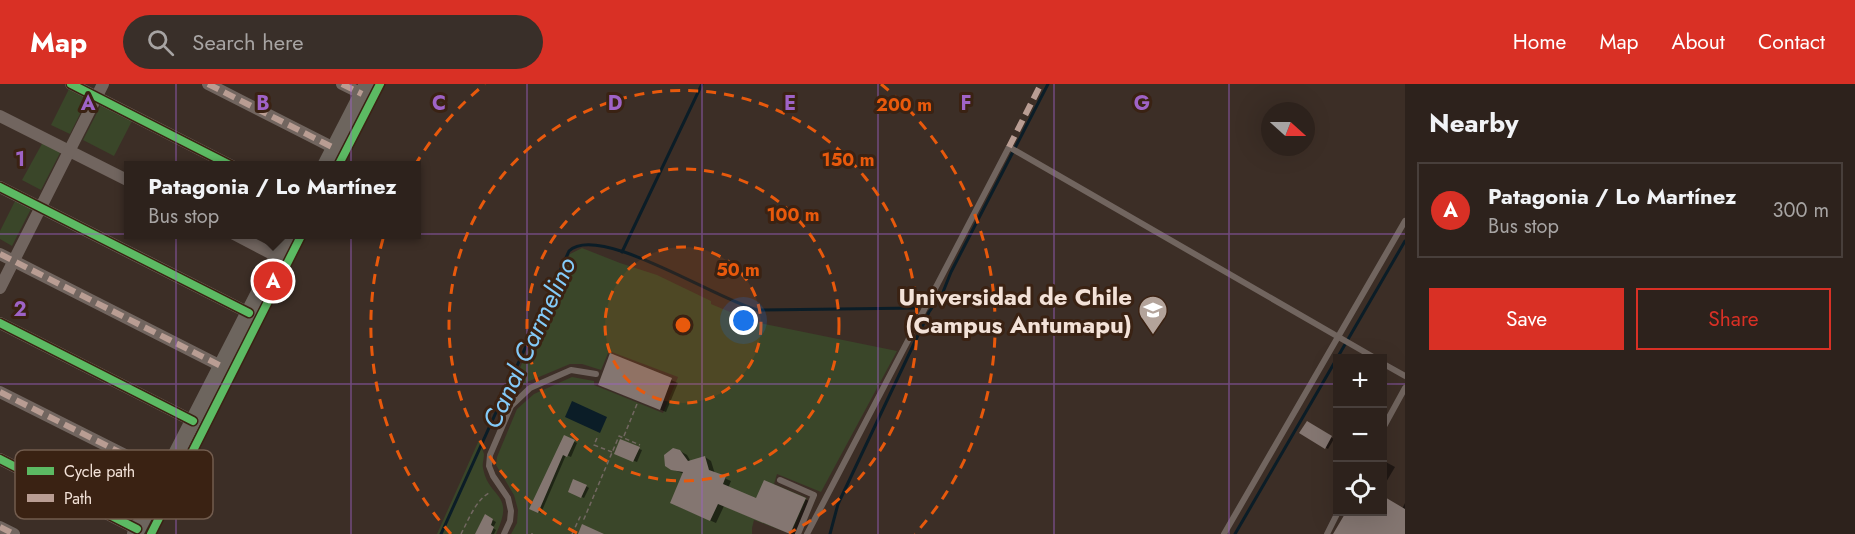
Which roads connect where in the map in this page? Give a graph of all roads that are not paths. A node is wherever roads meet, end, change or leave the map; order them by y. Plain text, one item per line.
1 (71, 84) edge
2 (103, 84) edge
3 (208, 84) edge
4 (342, 84) edge
5 (364, 89) edge
6 (97, 97) junction
7 (0, 116) edge
8 (334, 148) junction
9 (69, 151) junction
10 (223, 161) edge
11 (327, 161) edge
12 (124, 178) edge
13 (0, 187) edge
14 (41, 207) junction
15 (1405, 221) edge
16 (244, 239) edge
17 (287, 239) edge
18 (0, 254) edge
19 (278, 257) junction
20 (14, 261) junction
21 (0, 288) edge
22 (249, 313) junction
23 (0, 323) edge
24 (1340, 339) junction
25 (1367, 354) edge
26 (1387, 365) edge
27 (221, 366) junction
28 (596, 375) dead end
29 (1405, 376) edge
30 (1405, 388) edge
31 (0, 392) edge
32 (193, 421) junction
33 (1387, 422) edge
34 (115, 450) edge
35 (178, 450) edge
36 (0, 459) edge
37 (15, 467) edge
38 (780, 480) dead end
39 (1336, 516) edge
40 (113, 519) edge
41 (0, 527) edge
42 (136, 531) edge
43 (14, 534) edge
44 (504, 534) edge
45 (798, 534) edge
46 (807, 534) edge
47 (1224, 534) edge
48 (1327, 534) edge

1 - 6 street
2 - 6 street
3 - 8 street
4 - 5 street
5 - 8 main road
6 - 9 street
6 - 10 street
7 - 9 street
8 - 11 main road
9 - 12 street
9 - 14 street
13 - 14 street
14 - 20 street
14 - 22 street
15 - 24 lane
16 - 19 street
17 - 19 main road
18 - 20 street
19 - 22 main road
20 - 21 street
20 - 27 street
22 - 27 main road
23 - 32 street
24 - 25 lane
24 - 46 lane
24 - 47 lane
26 - 29 lane
27 - 32 main road
28 - 44 lane
30 - 33 lane
31 - 34 street
32 - 35 main road
36 - 37 street
38 - 45 lane
39 - 48 lane
40 - 42 street
41 - 43 street

